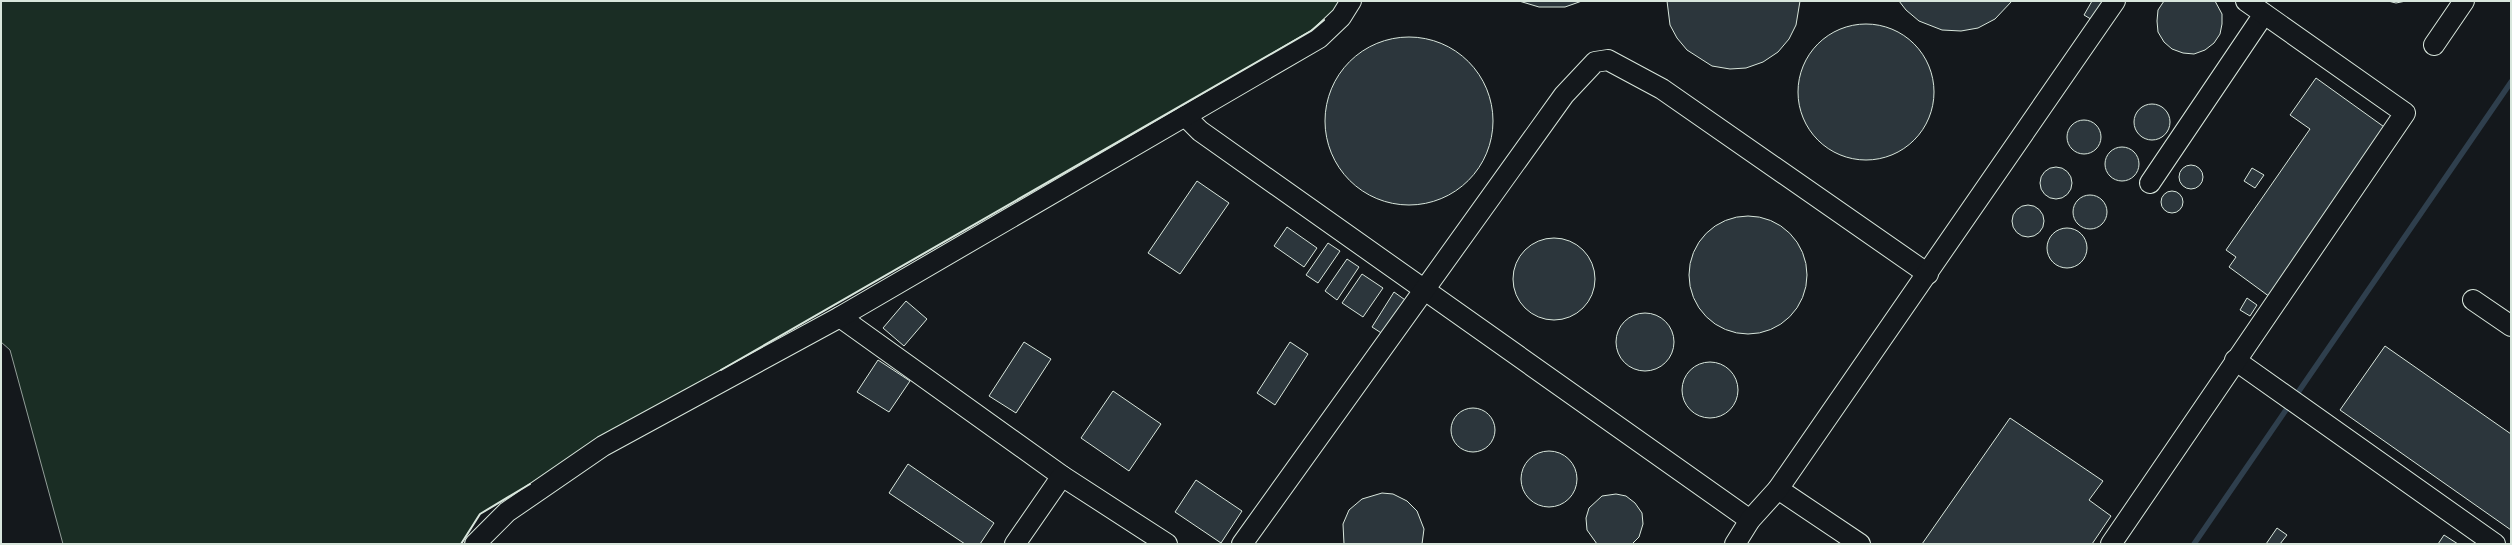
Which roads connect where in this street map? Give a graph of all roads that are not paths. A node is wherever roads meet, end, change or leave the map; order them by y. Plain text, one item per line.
1 (1351, 1) edge
2 (2115, 1) edge
3 (2246, 1) edge
4 (2464, 1) edge
5 (2264, 14) junction
6 (2434, 45) dead end
7 (1185, 116) junction
8 (2150, 183) dead end
9 (1928, 274) junction
10 (1424, 291) junction
11 (2472, 300) dead end
12 (840, 317) junction
13 (2511, 326) edge
14 (2236, 360) junction
15 (1062, 476) junction
16 (1778, 490) junction
17 (1750, 520) junction
18 (476, 544) edge
19 (1015, 544) edge
20 (1167, 544) edge
21 (1242, 544) edge
22 (1735, 544) edge
23 (1860, 544) edge
24 (2111, 544) edge
25 (2496, 544) edge

1 - 7 street
2 - 9 street
3 - 5 street
4 - 6 street
5 - 8 street
5 - 14 street
7 - 10 street
7 - 12 street
9 - 10 street
9 - 16 street
10 - 17 street
10 - 21 street
11 - 13 street
12 - 15 street
12 - 18 street
14 - 24 street
14 - 25 street
15 - 19 street
15 - 20 street
16 - 17 street
16 - 23 street
17 - 22 street

